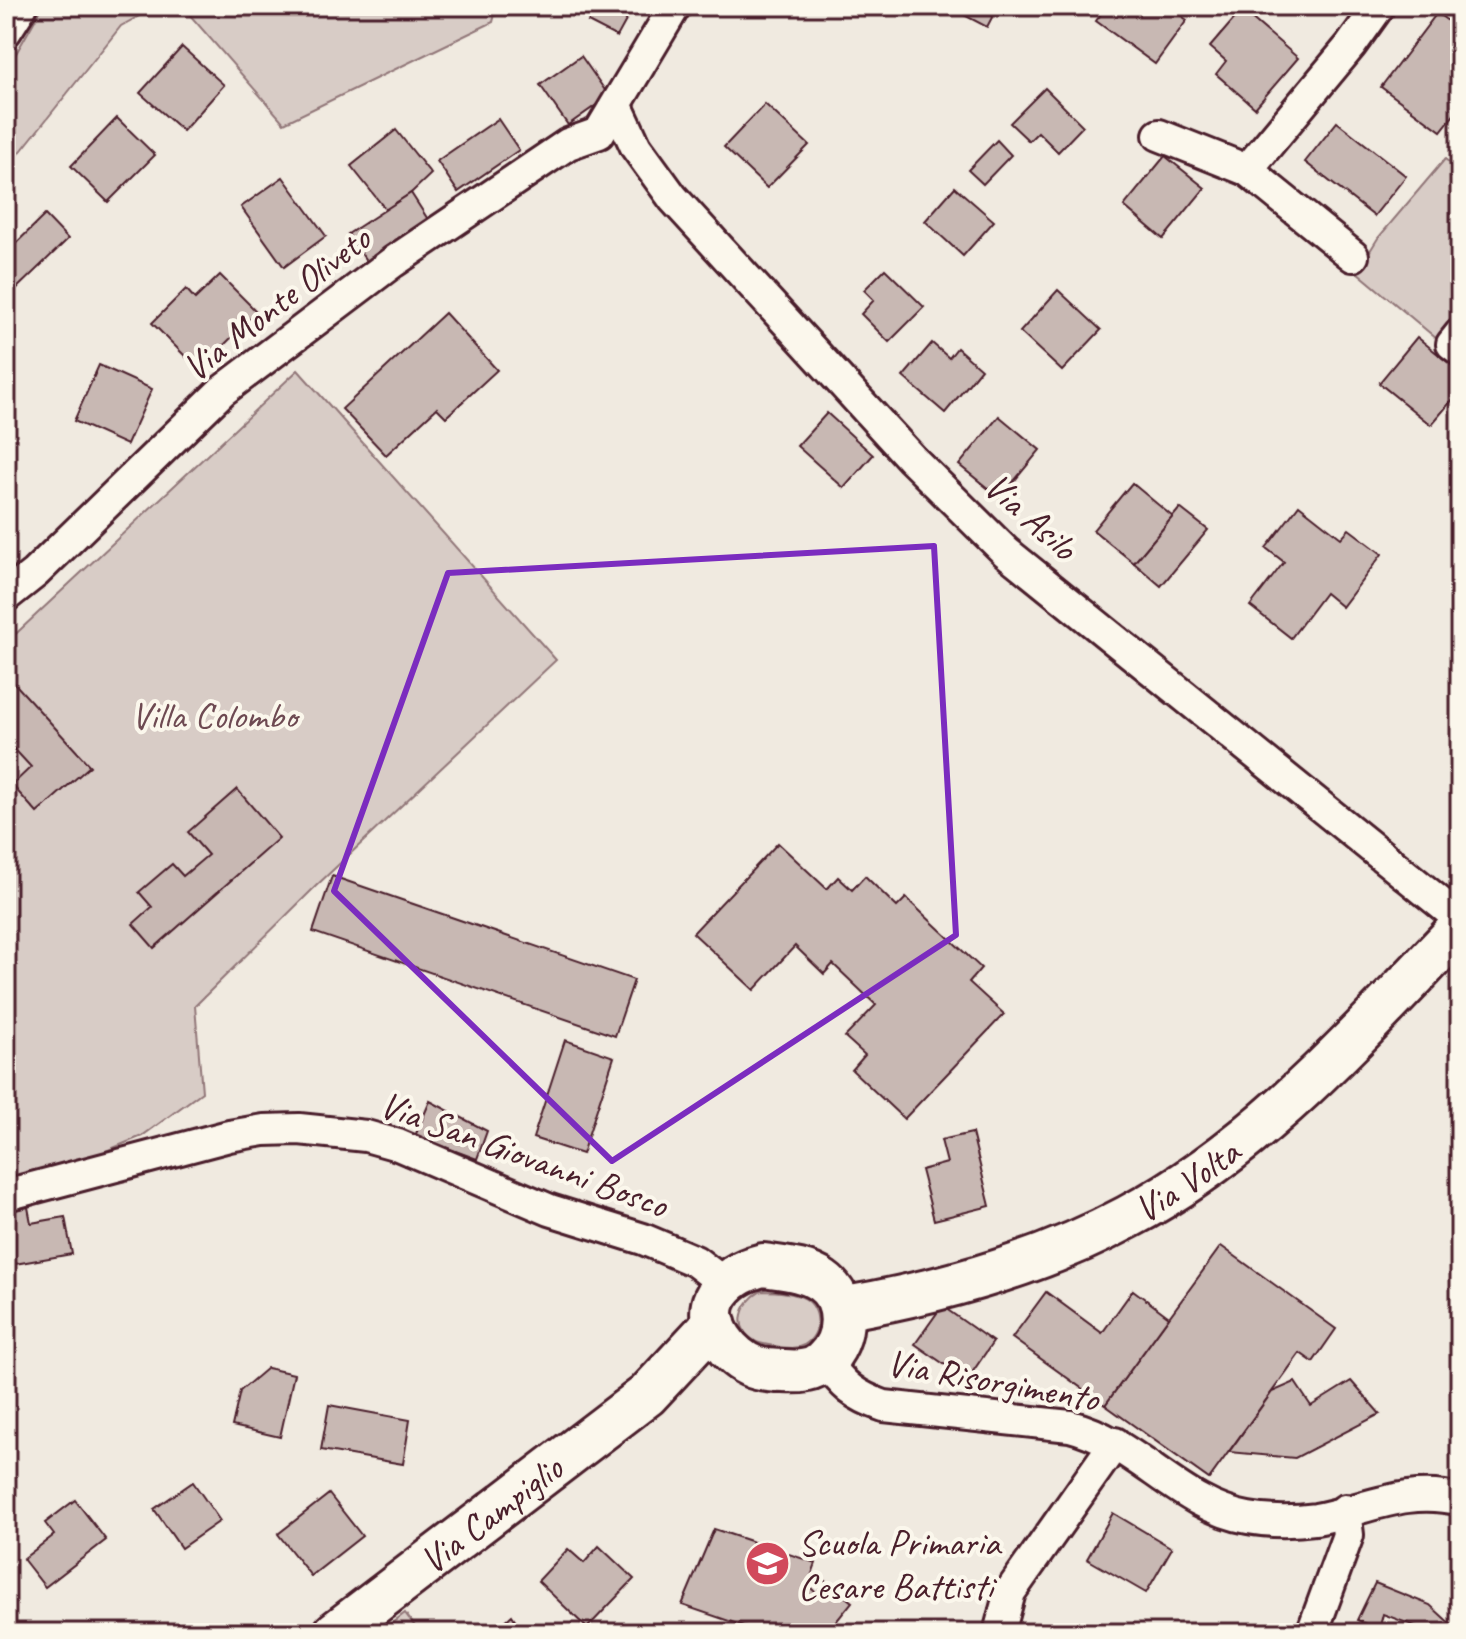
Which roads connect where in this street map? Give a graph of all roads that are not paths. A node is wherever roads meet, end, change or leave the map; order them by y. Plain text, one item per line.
1 (22, 6) edge
2 (675, 6) edge
3 (1379, 6) edge
4 (6, 31) edge
5 (617, 106) junction
6 (1159, 135) dead end
7 (1247, 170) junction
8 (1353, 256) dead end
9 (1460, 334) edge
10 (1460, 350) edge
11 (6, 596) edge
12 (1460, 919) edge
13 (1460, 928) edge
14 (6, 1195) edge
15 (720, 1304) junction
16 (841, 1309) junction
17 (739, 1360) junction
18 (825, 1360) junction
19 (647, 1395) junction
20 (1115, 1443) junction
21 (1460, 1500) edge
22 (1345, 1510) junction
23 (335, 1633) edge
24 (999, 1633) edge
25 (1312, 1633) edge

1 - 4 street
2 - 5 street, Via Monte Oliveto
3 - 7 street
5 - 11 street, Via Monte Oliveto
5 - 12 street, Via Asilo
6 - 7 street
7 - 8 street
9 - 10 street
13 - 16 street, Via Volta
14 - 15 street, Via San Giovanni Bosco
15 - 16 street
15 - 17 street
15 - 19 street, Via Campiglio
16 - 18 street
17 - 18 street
17 - 19 street, Via Campiglio
18 - 20 street, Via Risorgimento
19 - 23 street, Via Campiglio
20 - 22 street, Via Risorgimento
20 - 24 street, Via Risorgimento
21 - 22 street, Via Risorgimento
22 - 25 street

